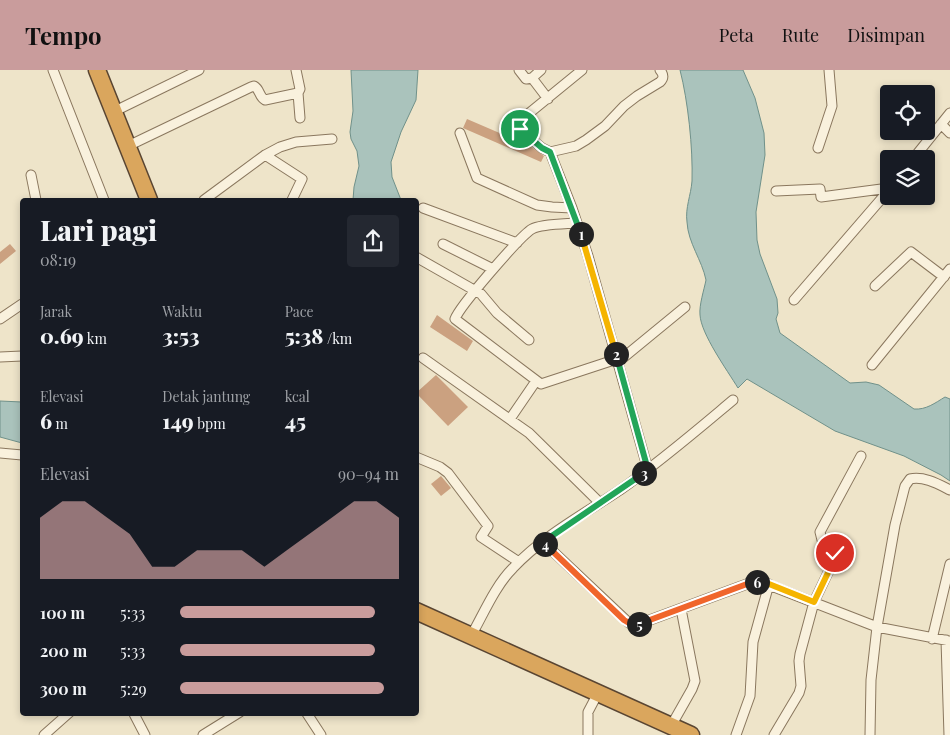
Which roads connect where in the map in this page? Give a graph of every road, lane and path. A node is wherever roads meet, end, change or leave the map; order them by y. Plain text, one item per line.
1 (54, 70) edge
2 (97, 70) edge
3 (198, 70) edge
4 (296, 70) edge
5 (519, 70) edge
6 (541, 70) edge
7 (582, 70) edge
8 (660, 70) edge
9 (829, 70) edge
10 (532, 78) junction
11 (298, 93) junction
12 (548, 99) junction
13 (113, 112) junction
14 (950, 113) edge
15 (300, 118) dead end
16 (941, 124) junction
17 (460, 133) dead end
18 (950, 133) edge
19 (332, 139) dead end
20 (128, 146) junction
21 (818, 148) dead end
22 (920, 150) edge
23 (550, 152) junction
24 (265, 155) junction
25 (31, 175) dead end
26 (880, 190) edge
27 (776, 191) dead end
28 (36, 198) edge
29 (103, 198) edge
30 (148, 198) edge
31 (207, 198) edge
32 (293, 198) edge
33 (880, 200) edge
34 (424, 208) dead end
35 (572, 208) junction
36 (577, 223) junction
37 (517, 243) junction
38 (444, 244) dead end
39 (419, 259) edge
40 (493, 269) junction
41 (947, 273) edge
42 (875, 286) dead end
43 (476, 291) junction
44 (794, 300) dead end
45 (20, 305) edge
46 (685, 307) dead end
47 (0, 318) edge
48 (529, 340) dead end
49 (20, 356) edge
50 (0, 357) edge
51 (423, 358) dead end
52 (617, 360) junction
53 (872, 365) dead end
54 (536, 381) junction
55 (733, 400) dead end
56 (510, 419) junction
57 (0, 453) edge
58 (20, 455) edge
59 (861, 456) dead end
60 (419, 458) edge
61 (648, 470) junction
62 (950, 490) edge
63 (600, 503) junction
64 (543, 542) junction
65 (519, 562) junction
66 (950, 564) edge
67 (769, 584) junction
68 (814, 602) junction
69 (681, 609) junction
70 (419, 612) edge
71 (877, 627) junction
72 (471, 636) junction
73 (932, 639) junction
74 (948, 641) edge
75 (598, 693) junction
76 (65, 716) edge
77 (136, 716) edge
78 (234, 716) edge
79 (309, 716) edge
80 (671, 726) junction
81 (44, 735) edge
82 (145, 735) edge
83 (203, 735) edge
84 (321, 735) edge
85 (588, 735) edge
86 (691, 735) edge
87 (736, 735) edge
88 (774, 735) edge
89 (870, 735) edge
90 (949, 735) edge

1 - 29 street
2 - 13 highway
3 - 13 street
4 - 11 street
5 - 10 street
6 - 10 street
7 - 12 street
8 - 23 street
9 - 21 street
10 - 12 street
11 - 15 street
11 - 20 street
12 - 23 street
13 - 20 highway
14 - 16 street
16 - 18 street
16 - 22 street
17 - 35 street
19 - 24 street
20 - 30 highway
23 - 35 street
24 - 31 street
24 - 32 street
25 - 28 street
26 - 27 street
33 - 44 street
34 - 37 street
35 - 36 street
36 - 37 street
36 - 52 street
37 - 40 street
38 - 40 street
39 - 43 street
40 - 43 street
41 - 42 street
41 - 53 street
43 - 48 street
43 - 54 street
45 - 47 street
46 - 52 street
49 - 50 street
51 - 56 street
52 - 54 street
52 - 61 street
54 - 56 street
55 - 61 street
56 - 63 street
57 - 58 street
59 - 68 street
60 - 65 street
61 - 63 street
62 - 71 street
63 - 64 street
64 - 65 street
64 - 69 street
65 - 72 street
66 - 73 street
67 - 68 street
67 - 69 street
67 - 87 street
68 - 71 street
68 - 88 street
69 - 80 street
70 - 72 highway
71 - 73 street
71 - 89 street
72 - 75 highway
73 - 74 street
74 - 90 street
75 - 80 highway
75 - 85 street
76 - 81 street
77 - 82 street
78 - 83 street
79 - 84 street
80 - 86 highway

